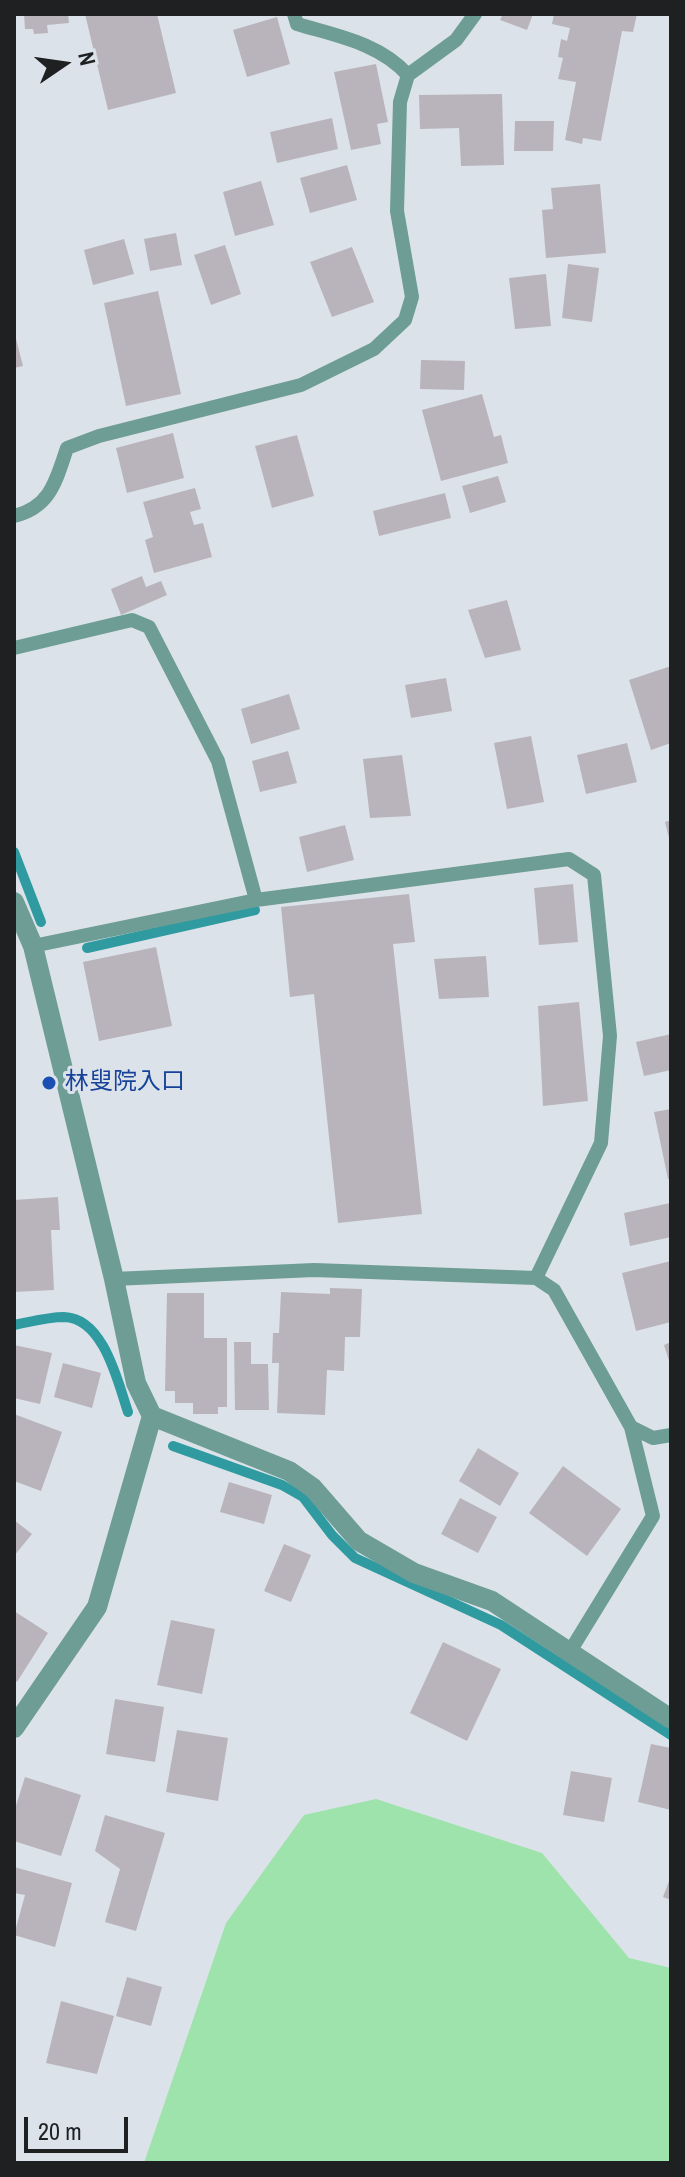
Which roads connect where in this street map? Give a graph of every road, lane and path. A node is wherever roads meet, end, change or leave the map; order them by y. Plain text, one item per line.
1 (294, 14) edge
2 (475, 14) edge
3 (408, 75) junction
4 (14, 516) edge
5 (14, 648) edge
6 (256, 900) junction
7 (14, 902) edge
8 (33, 946) junction
9 (536, 1278) junction
10 (114, 1279) junction
11 (152, 1416) junction
12 (631, 1427) junction
13 (671, 1435) edge
14 (569, 1653) junction
15 (37, 1692) junction
16 (14, 1695) edge
17 (671, 1719) edge
18 (14, 1728) edge

1 - 3 lane
2 - 3 lane
3 - 4 lane
5 - 6 lane
6 - 8 lane
6 - 9 lane
7 - 8 street
8 - 10 street
9 - 10 lane
9 - 12 lane
10 - 11 street
11 - 14 street
11 - 15 street
12 - 13 lane
12 - 14 lane
14 - 17 street
15 - 16 street
15 - 18 street

